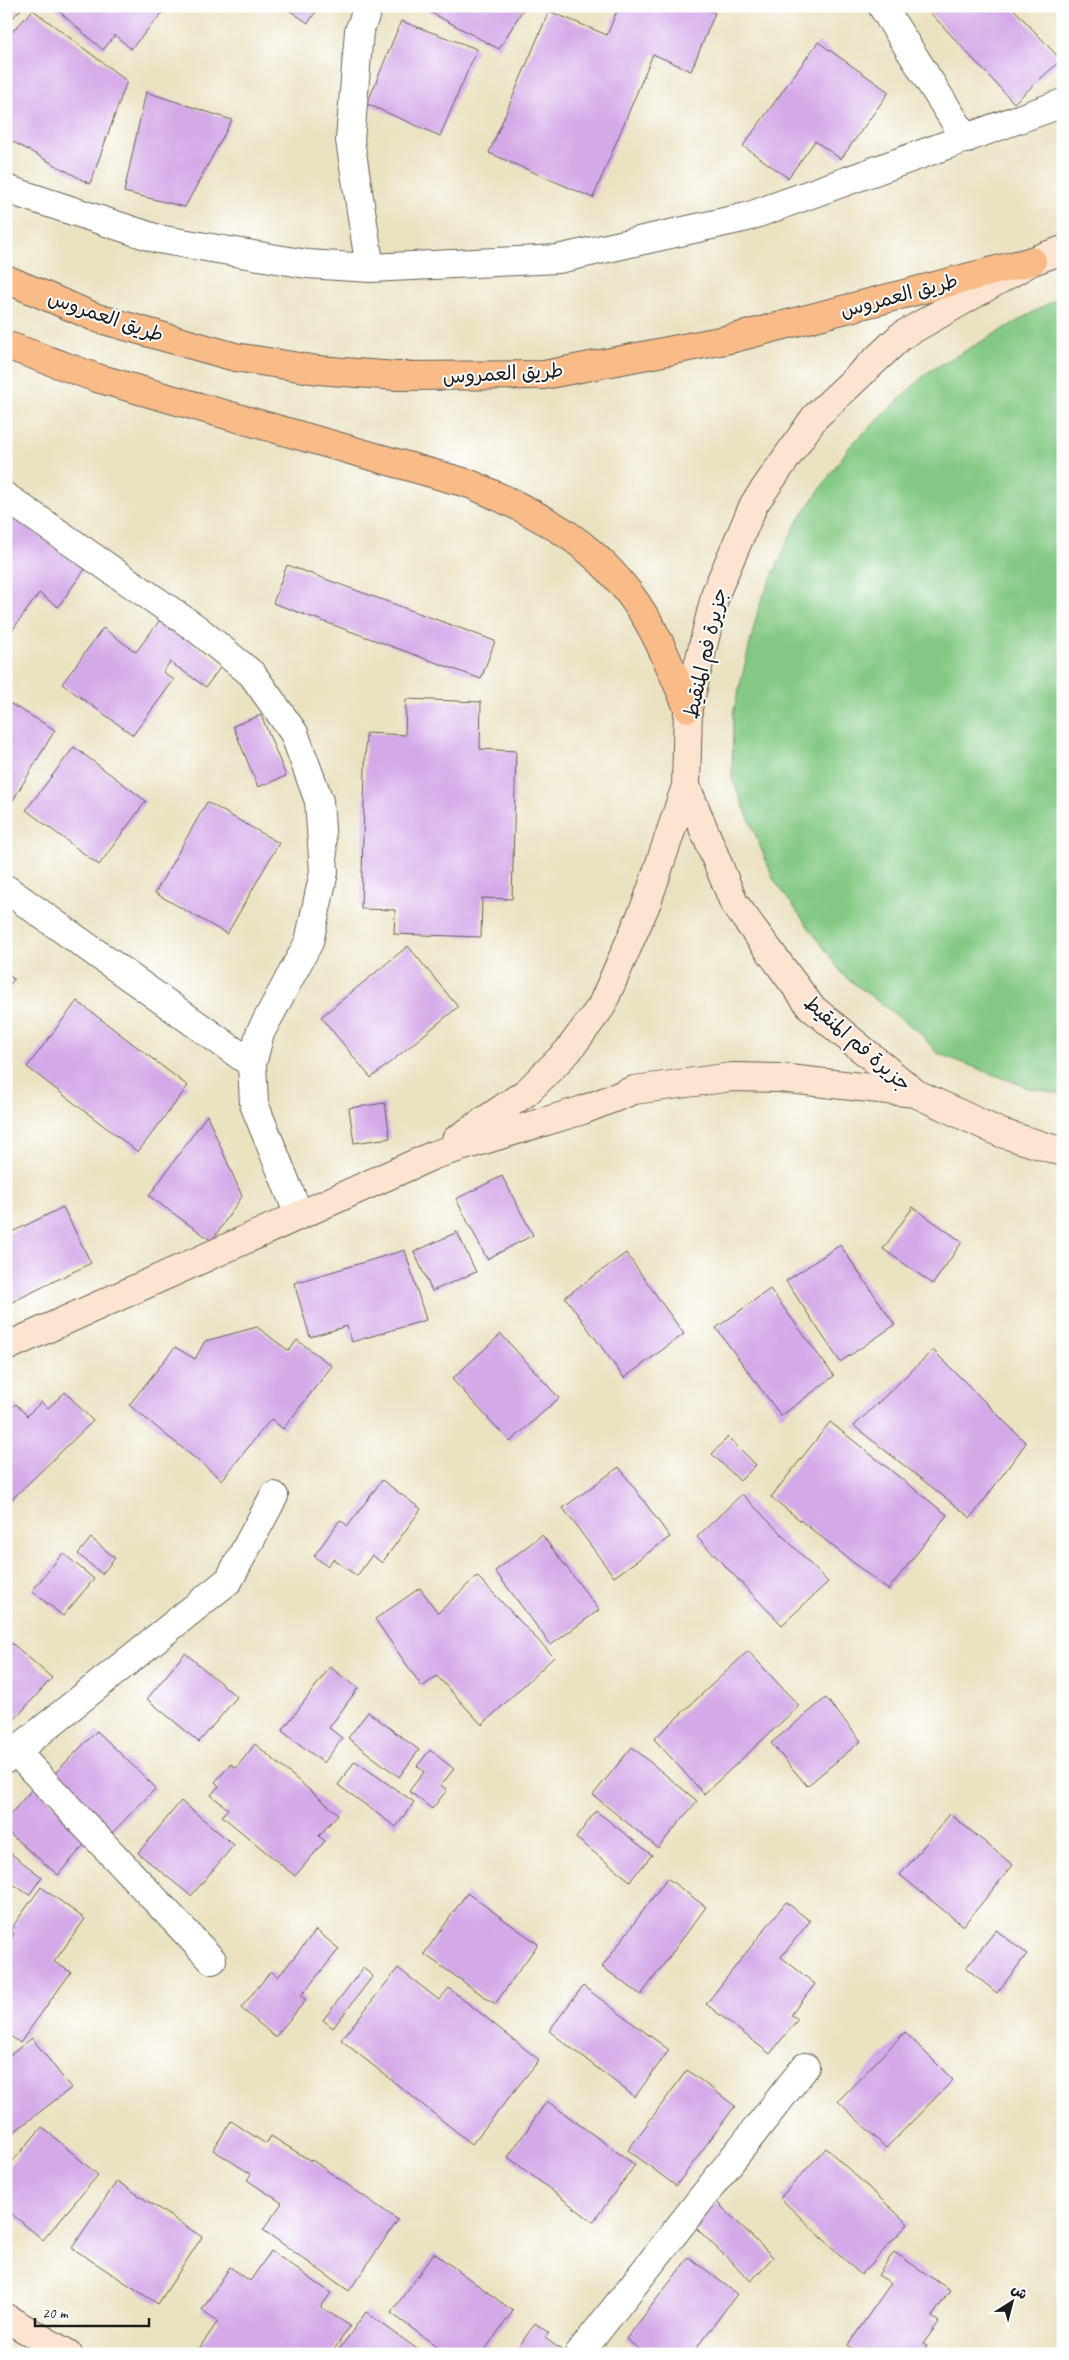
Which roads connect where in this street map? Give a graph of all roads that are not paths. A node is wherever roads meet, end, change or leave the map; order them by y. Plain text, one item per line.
1 (369, 6) edge
2 (882, 6) edge
3 (1063, 103) edge
4 (966, 139) junction
5 (6, 189) edge
6 (1063, 250) edge
7 (1032, 261) junction
8 (370, 268) junction
9 (6, 279) edge
10 (6, 345) edge
11 (6, 497) edge
12 (688, 708) junction
13 (686, 786) junction
14 (6, 889) edge
15 (252, 1064) junction
16 (915, 1093) junction
17 (1063, 1152) edge
18 (434, 1155) junction
19 (300, 1215) junction
20 (6, 1347) edge
21 (274, 1496) dead end
22 (11, 1755) edge
23 (212, 1960) dead end
24 (805, 2067) dead end
25 (6, 2318) edge
26 (36, 2346) edge
27 (68, 2354) edge
28 (579, 2354) edge

1 - 8 street
2 - 4 street
3 - 4 street
4 - 8 street
5 - 8 street
6 - 7 main road, جزيرة فم المنقيط
7 - 9 main road, طريق العمروس
7 - 12 main road, جزيرة فم المنقيط
10 - 12 main road
11 - 15 street
12 - 13 main road, جزيرة فم المنقيط
13 - 16 main road, جزيرة فم المنقيط
13 - 18 main road
14 - 15 street
15 - 19 street
16 - 17 main road, جزيرة فم المنقيط
16 - 18 main road
18 - 19 main road
19 - 20 main road
21 - 22 street
22 - 23 street
24 - 28 street
25 - 26 main road
26 - 27 main road

